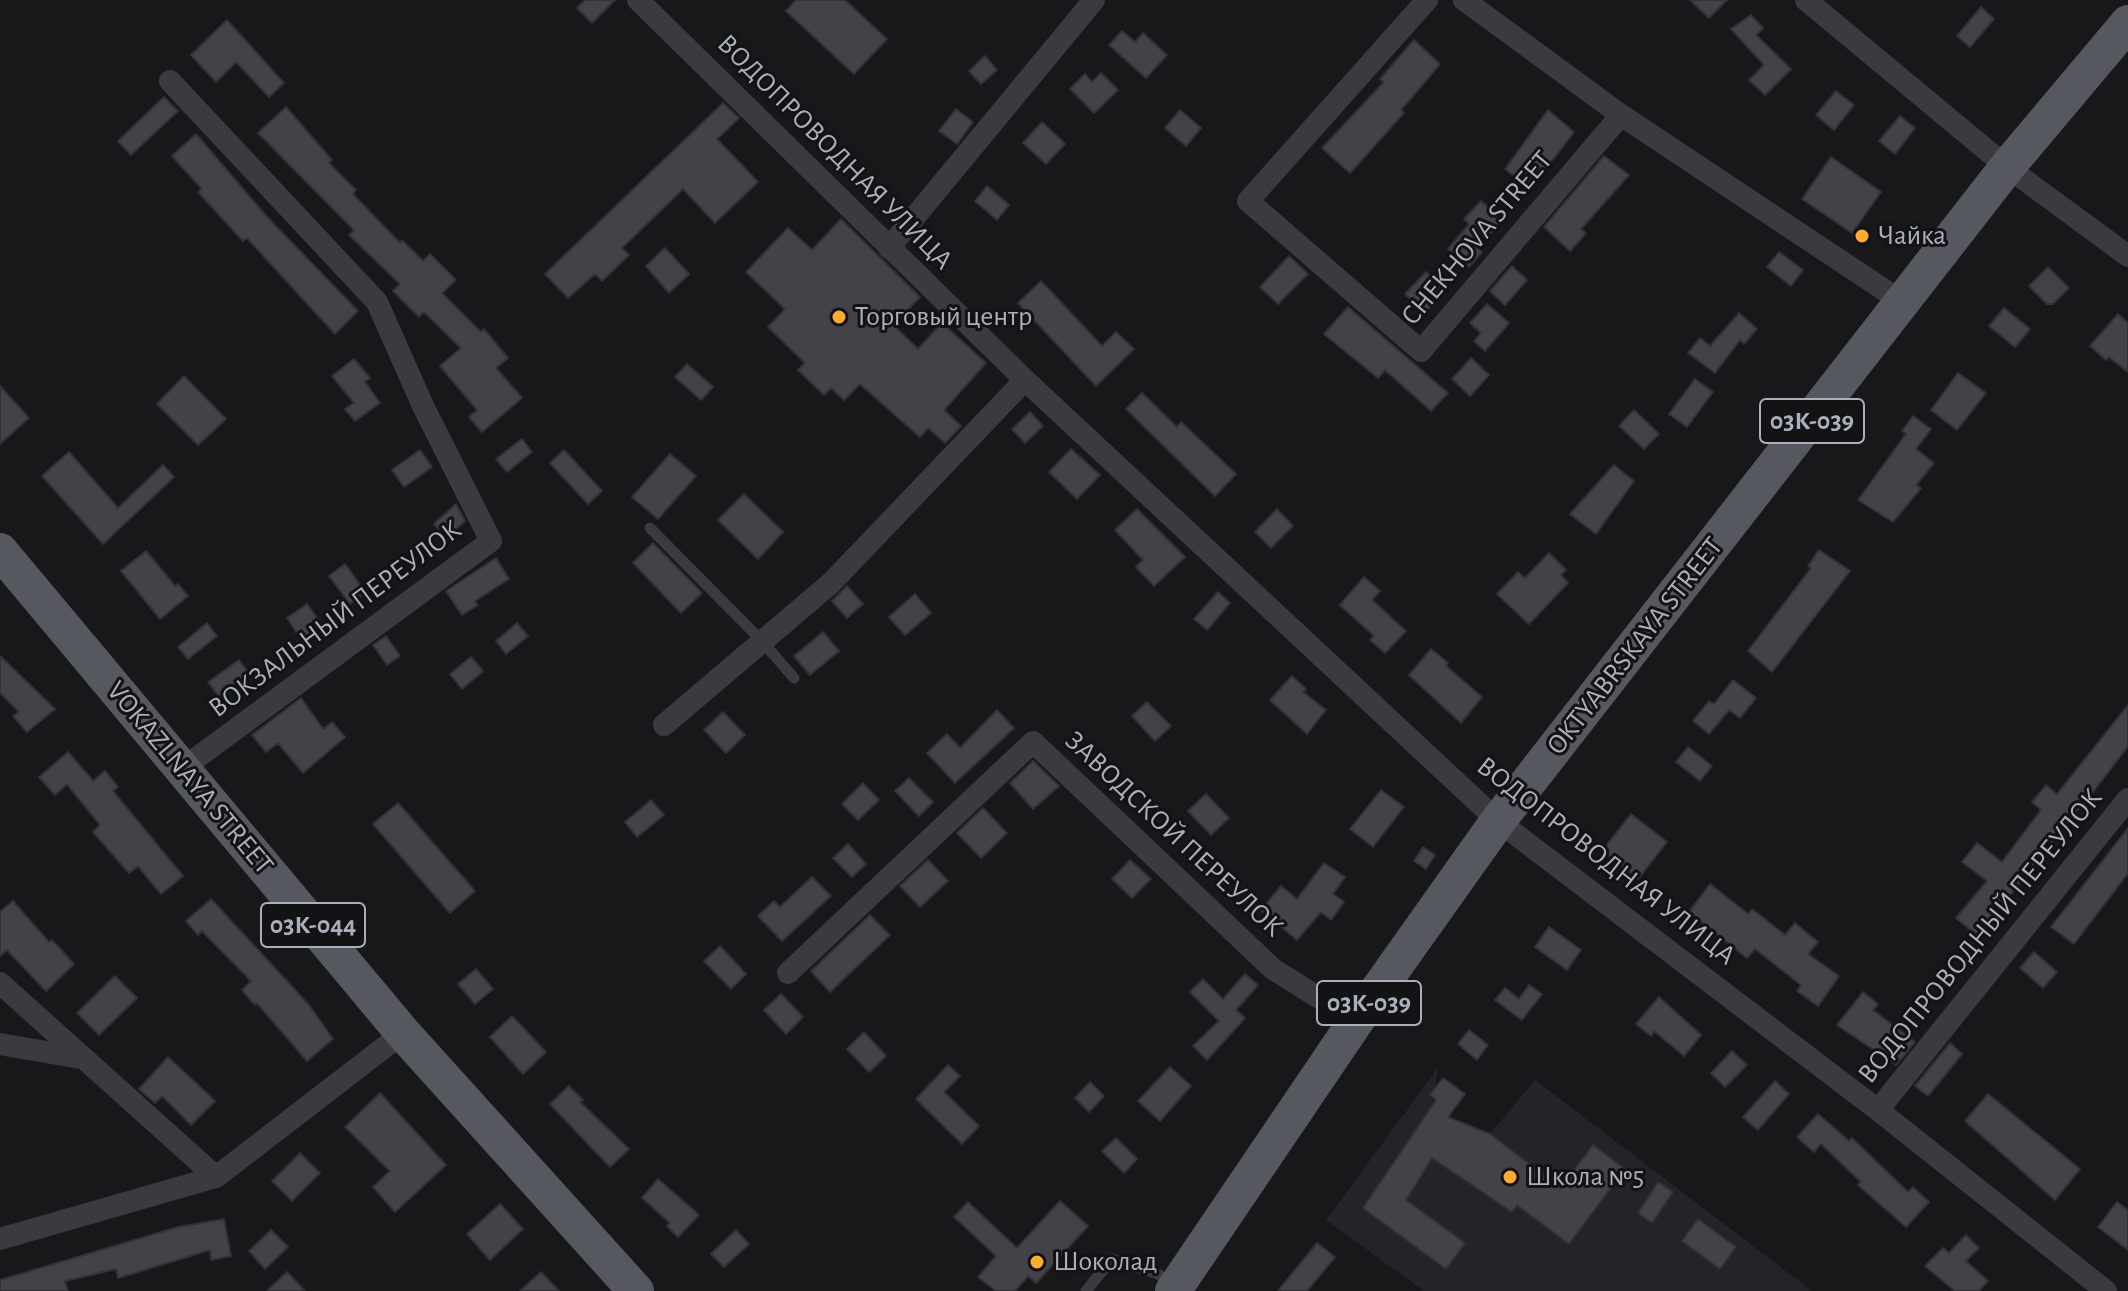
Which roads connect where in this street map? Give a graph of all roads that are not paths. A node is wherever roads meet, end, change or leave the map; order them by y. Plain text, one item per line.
1 (638, 0) edge
2 (1094, 0) edge
3 (1427, 0) edge
4 (1464, 0) edge
5 (1806, 0) edge
6 (2128, 23) edge
7 (170, 81) dead end
8 (1621, 115) junction
9 (2007, 167) junction
10 (889, 248) junction
11 (2128, 256) edge
12 (1904, 303) junction
13 (1025, 380) junction
14 (650, 528) dead end
15 (0, 551) edge
16 (761, 640) junction
17 (794, 678) dead end
18 (664, 725) dead end
19 (183, 768) junction
20 (2128, 799) edge
21 (1498, 821) junction
22 (788, 973) dead end
23 (0, 983) edge
24 (1356, 1021) junction
25 (403, 1033) junction
26 (0, 1044) edge
27 (82, 1059) junction
28 (1878, 1110) junction
29 (216, 1177) junction
30 (0, 1239) edge
31 (1175, 1289) edge
32 (636, 1291) edge
33 (1086, 1291) edge
34 (2106, 1291) edge

1 - 10 street, ВОДОПРОВОДНАЯ УЛИЦА
2 - 10 street
3 - 8 street, CHEKHOVA STREET
4 - 8 street
5 - 9 street
6 - 9 main road, OKTYABRSKAYA STREET / 03К-039
7 - 19 street, ВОКЗАЛЬНЫЙ ПЕРЕУЛОК
8 - 12 street
9 - 11 street
9 - 12 main road, OKTYABRSKAYA STREET / 03К-039
10 - 13 street, ВОДОПРОВОДНАЯ УЛИЦА
12 - 21 main road, OKTYABRSKAYA STREET / 03К-039
13 - 16 street
13 - 21 street, ВОДОПРОВОДНАЯ УЛИЦА
14 - 16 lane
15 - 19 main road, VOKAZLNAYA STREET / 03К-044
16 - 17 lane
16 - 18 street
19 - 25 main road, VOKAZLNAYA STREET / 03К-044
20 - 28 street, ВОДОПРОВОДНЫЙ ПЕРЕУЛОК
21 - 24 main road, OKTYABRSKAYA STREET / 03К-039
21 - 28 street, ВОДОПРОВОДНАЯ УЛИЦА
22 - 24 street, ЗАВОДСКОЙ ПЕРЕУЛОК
23 - 27 street
24 - 31 main road, OKTYABRSKAYA STREET / 03К-039
25 - 29 street
25 - 32 main road, VOKAZLNAYA STREET / 03К-044
26 - 27 street
27 - 29 street
28 - 34 street, ВОДОПРОВОДНАЯ УЛИЦА
29 - 30 street
31 - 33 lane

